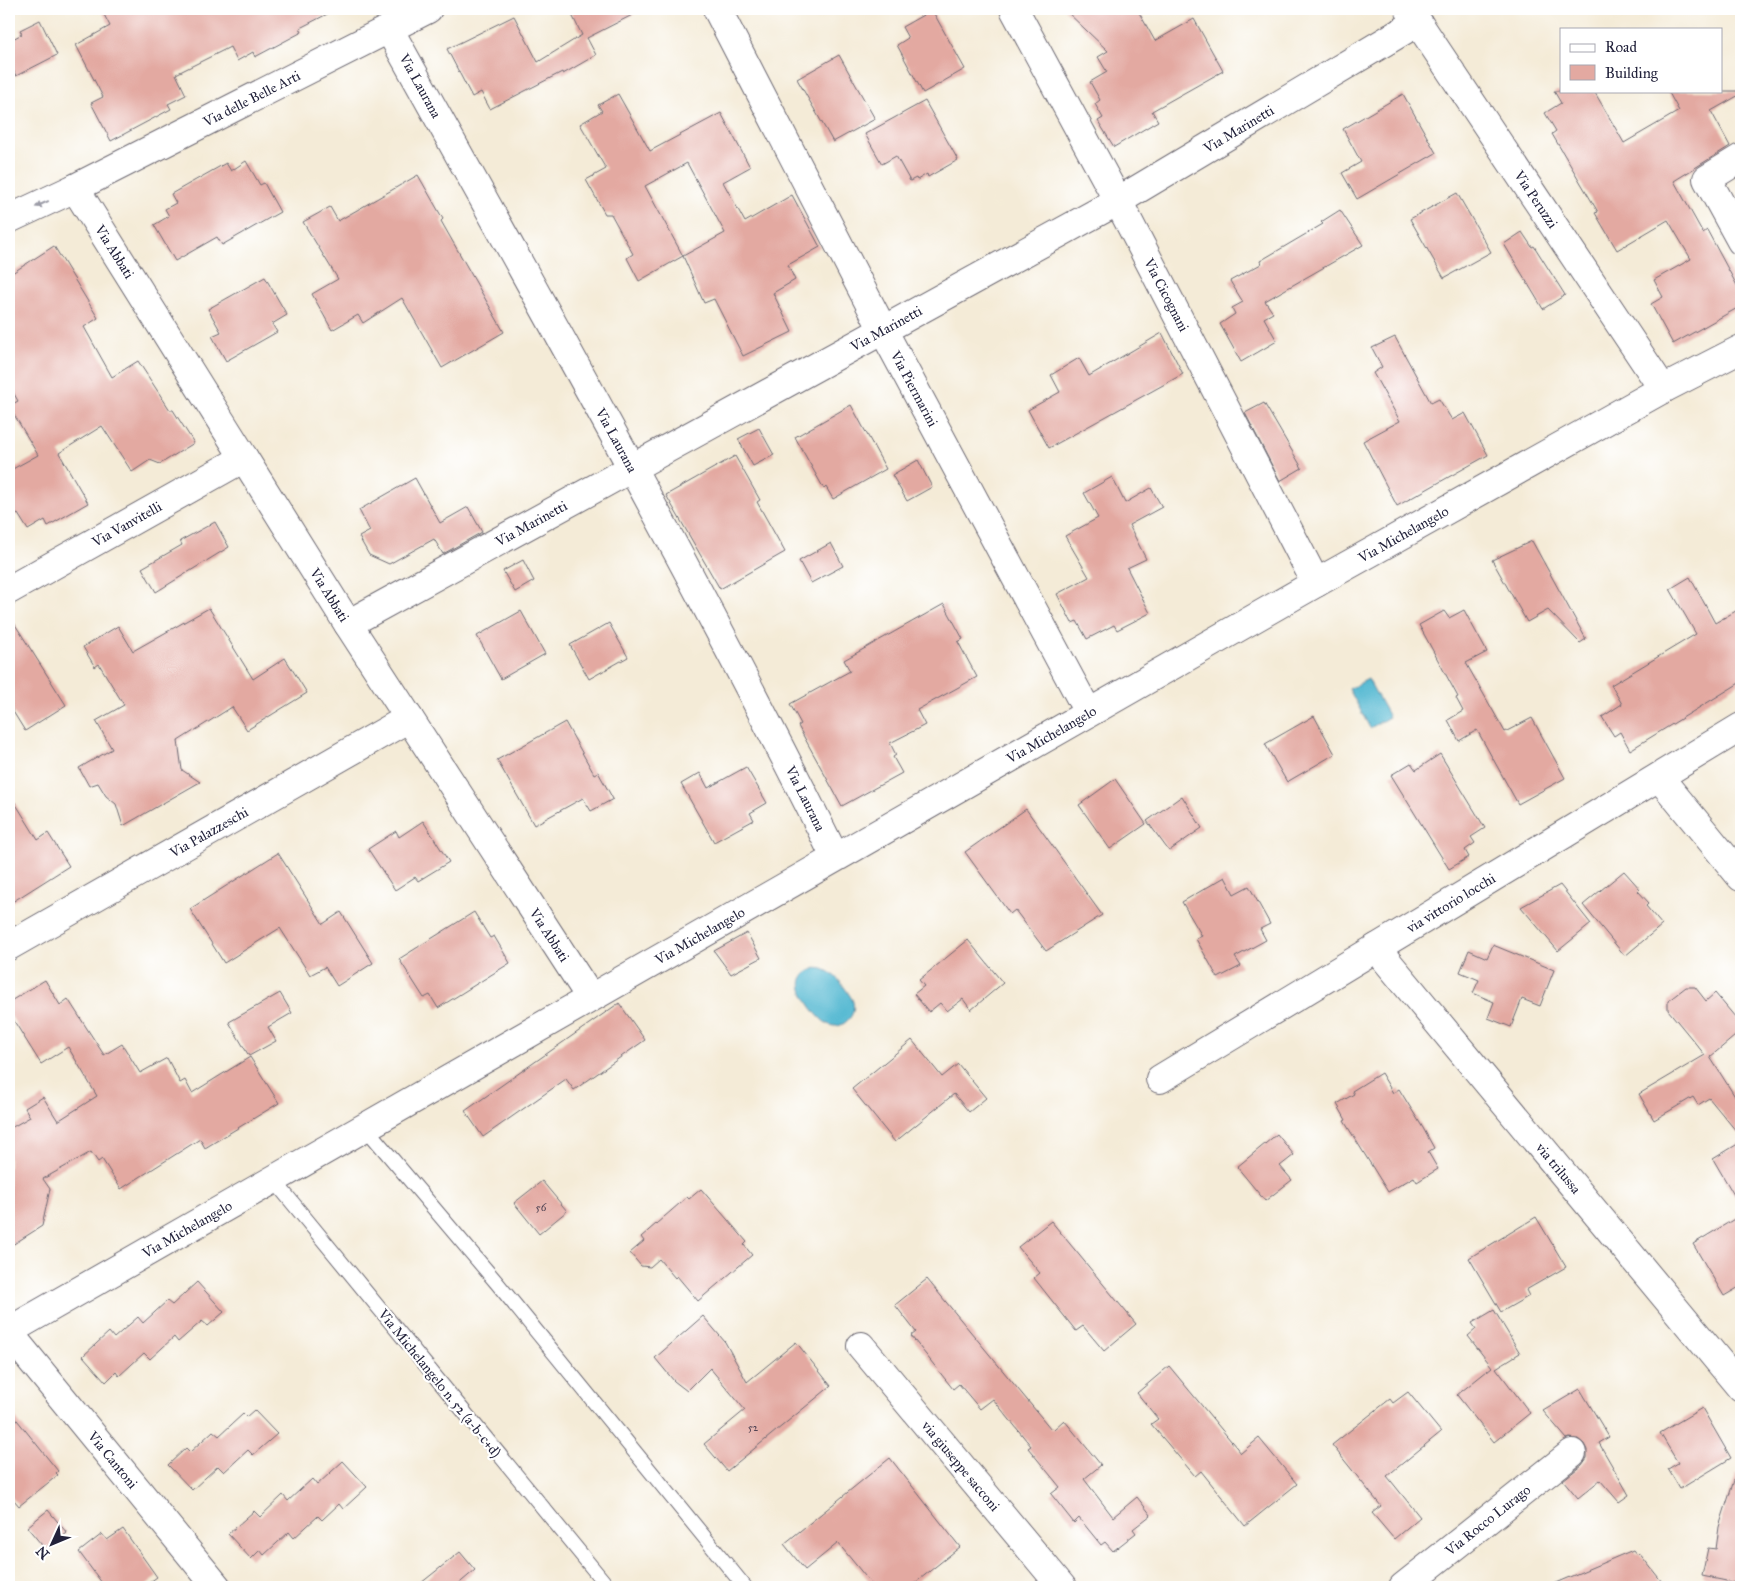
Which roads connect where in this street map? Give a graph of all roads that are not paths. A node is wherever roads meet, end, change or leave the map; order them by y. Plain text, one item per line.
1 (428, 9) edge
2 (717, 9) edge
3 (1014, 9) edge
4 (1414, 15) edge
5 (389, 29) junction
6 (1741, 158) edge
7 (75, 188) junction
8 (1118, 201) junction
9 (9, 219) edge
10 (1741, 241) edge
11 (883, 330) junction
12 (1741, 349) edge
13 (1663, 389) junction
14 (244, 458) junction
15 (632, 467) junction
16 (1316, 583) junction
17 (9, 590) edge
18 (348, 624) junction
19 (1088, 712) junction
20 (409, 718) junction
21 (1741, 727) edge
22 (1659, 777) junction
23 (835, 857) junction
24 (1741, 877) edge
25 (9, 946) edge
26 (1376, 948) junction
27 (590, 997) junction
28 (1160, 1079) dead end
29 (365, 1126) junction
30 (273, 1179) junction
31 (9, 1332) edge
32 (861, 1346) dead end
33 (1741, 1388) edge
34 (1572, 1453) dead end
35 (217, 1587) edge
36 (608, 1587) edge
37 (745, 1587) edge
38 (1062, 1587) edge
39 (1403, 1587) edge

1 - 5 street, Via delle Belle Arti
2 - 11 street, Via Piermarini
3 - 8 street, Via Cicognani
4 - 8 street, Via Marinetti
4 - 13 street, Via Peruzzi
5 - 7 street, Via delle Belle Arti
5 - 15 street, Via Laurana
6 - 10 street
7 -> 9 street, Via delle Belle Arti
7 - 14 street, Via Abbati
8 - 11 street, Via Marinetti
8 - 16 street, Via Cicognani
11 - 15 street, Via Marinetti
11 - 19 street, Via Piermarini
12 - 13 street, Via Michelangelo
13 - 16 street, Via Michelangelo
14 - 17 street, Via Vanvitelli
14 - 18 street, Via Abbati
15 - 18 street, Via Marinetti
15 - 23 street, Via Laurana
16 - 19 street, Via Michelangelo
18 - 20 street, Via Abbati
19 - 23 street, Via Michelangelo
20 - 25 street, Via Palazzeschi
20 - 27 street, Via Abbati
21 - 22 street, via vittorio locchi
22 - 24 street
22 - 26 street, via vittorio locchi
23 - 27 street, Via Michelangelo
26 - 28 street, via vittorio locchi
26 - 33 street, via trilussa
27 - 29 street, Via Michelangelo
29 - 30 street, Via Michelangelo
29 - 37 lane
30 - 31 street, Via Michelangelo
30 - 36 lane, Via Michelangelo n. 52 (a-b-c+d)
31 - 35 street, Via Cantoni
32 - 38 street, via giuseppe sacconi
34 - 39 street, Via Rocco Lurago

